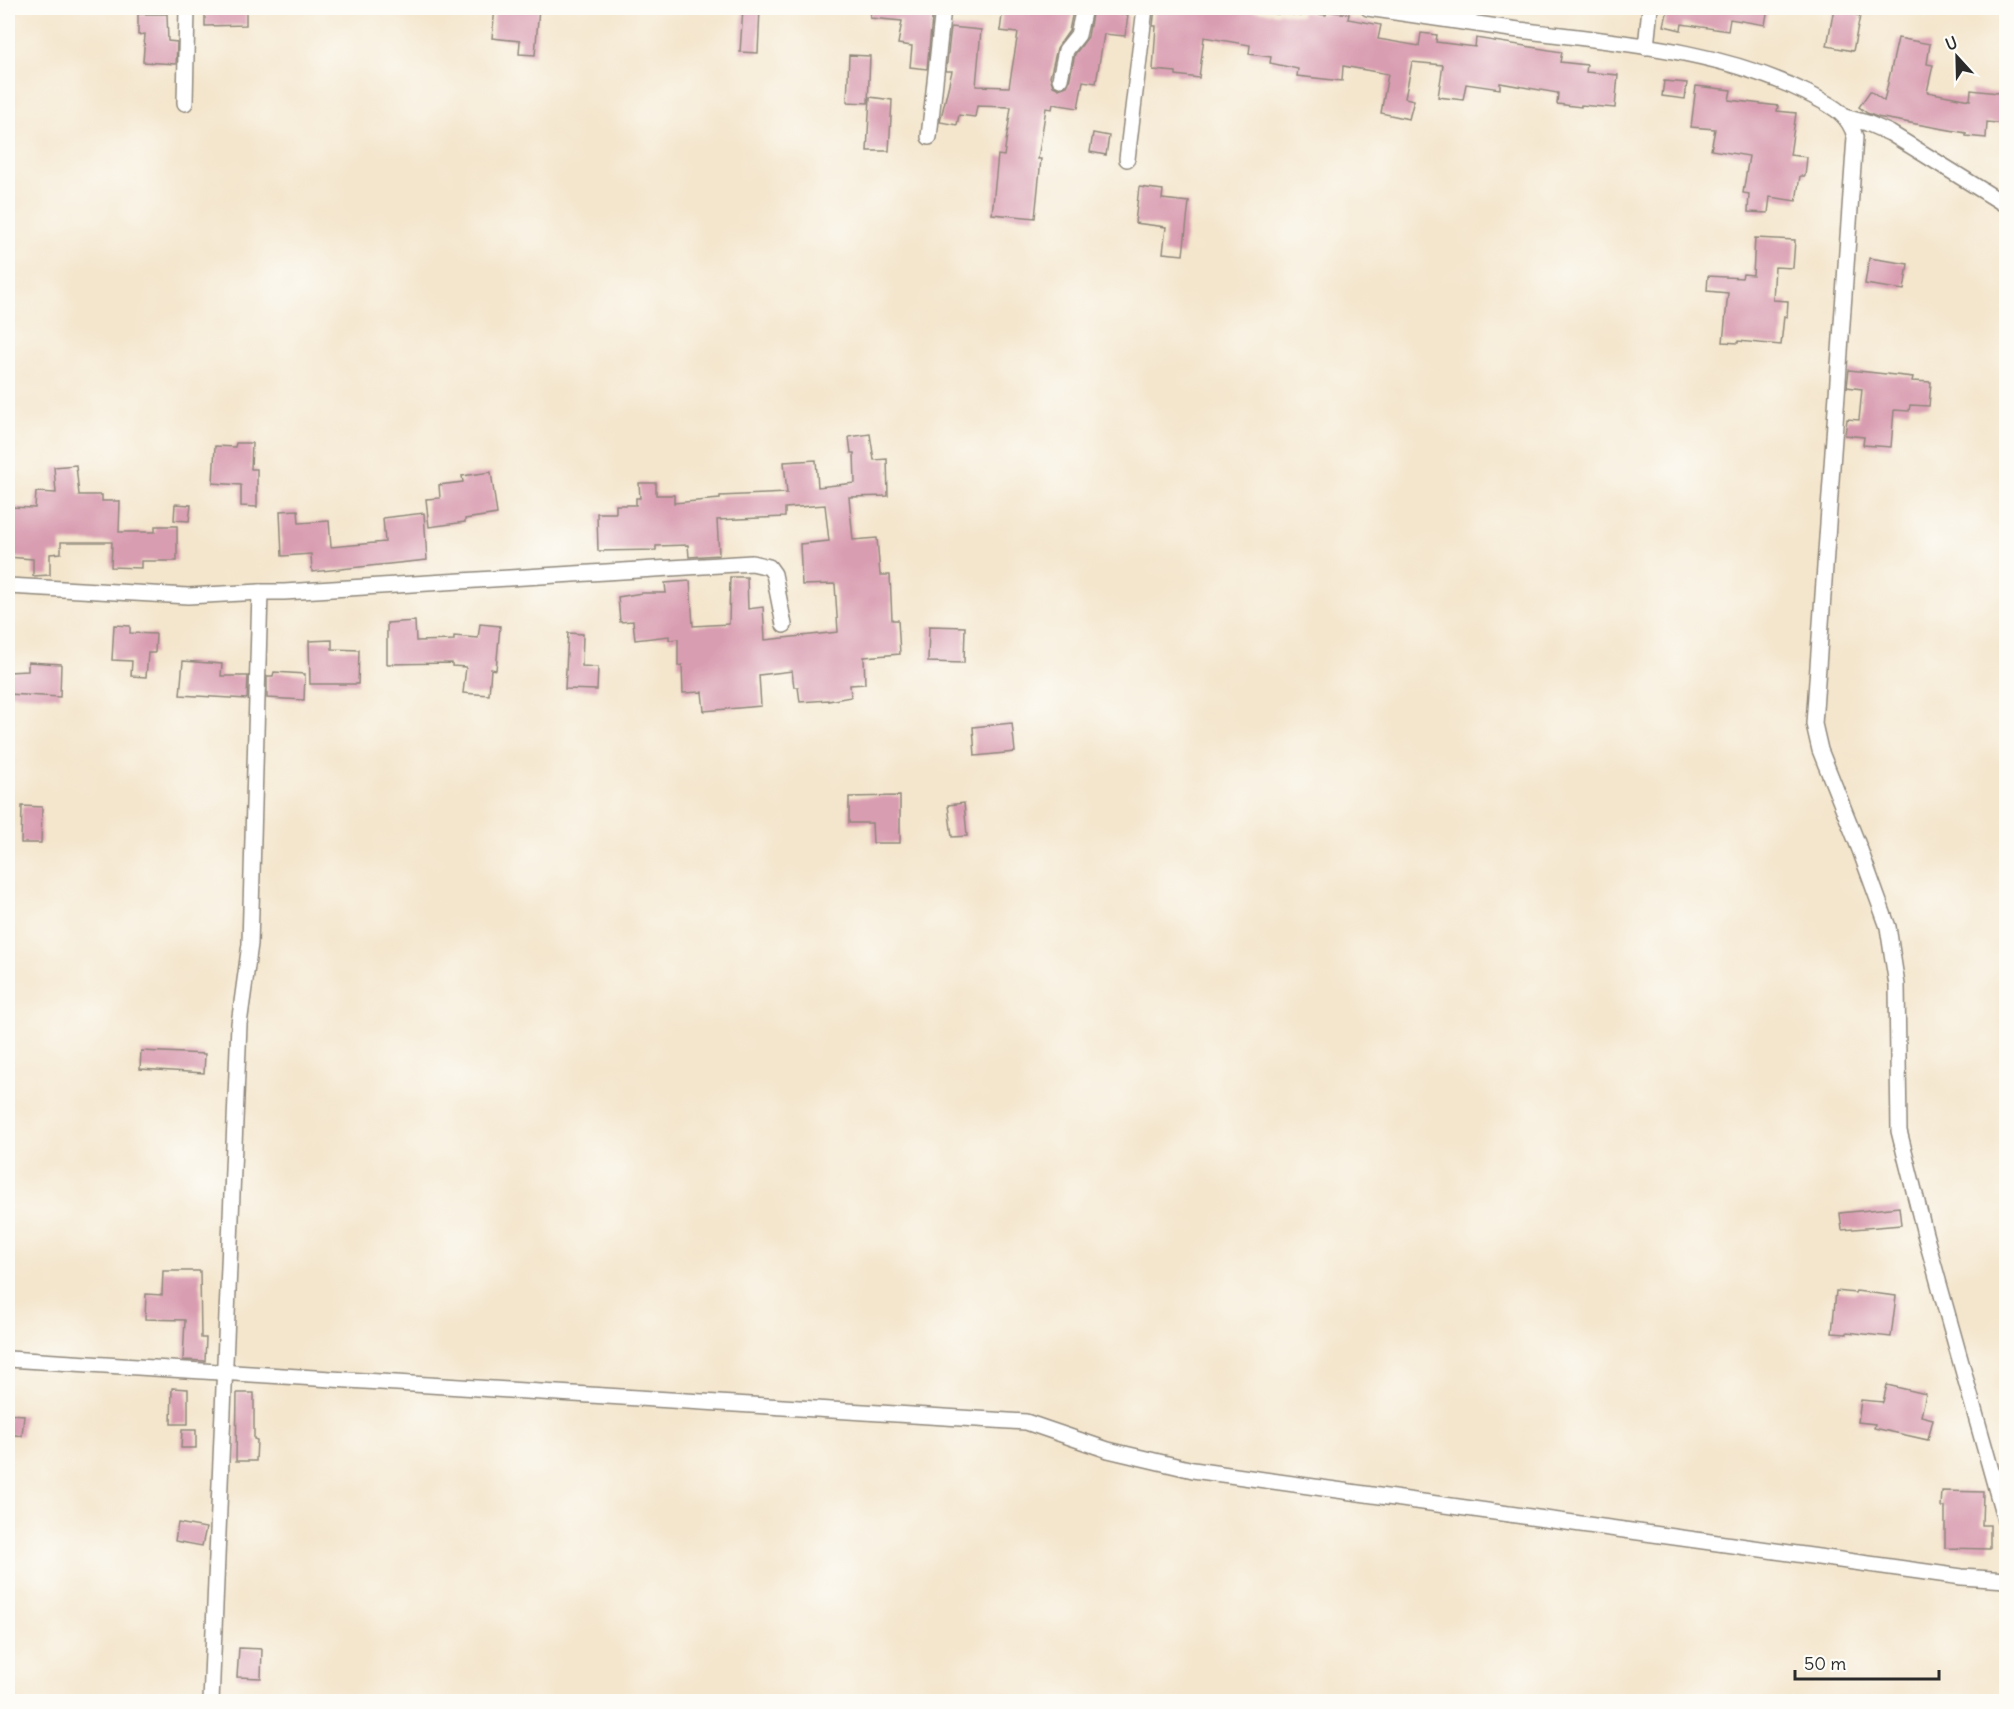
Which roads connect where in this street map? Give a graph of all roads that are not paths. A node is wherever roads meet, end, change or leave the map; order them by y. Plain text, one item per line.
1 (187, 8) edge
2 (943, 8) edge
3 (1084, 8) edge
4 (1145, 8) edge
5 (1368, 8) edge
6 (1650, 8) edge
7 (1646, 47) junction
8 (1060, 79) dead end
9 (185, 103) dead end
10 (1848, 118) junction
11 (929, 137) dead end
12 (1127, 159) dead end
13 (2007, 205) edge
14 (8, 586) edge
15 (260, 592) junction
16 (784, 625) dead end
17 (8, 1359) edge
18 (223, 1373) junction
19 (2007, 1524) edge
20 (2007, 1580) edge
21 (210, 1701) edge

1 - 9 street
2 - 11 street
3 - 8 street
4 - 12 street
5 - 7 street
6 - 7 street
7 - 10 street
10 - 13 street
10 - 19 street
14 - 15 street
15 - 16 street
15 - 18 street
17 - 18 street
18 - 20 street
18 - 21 street

